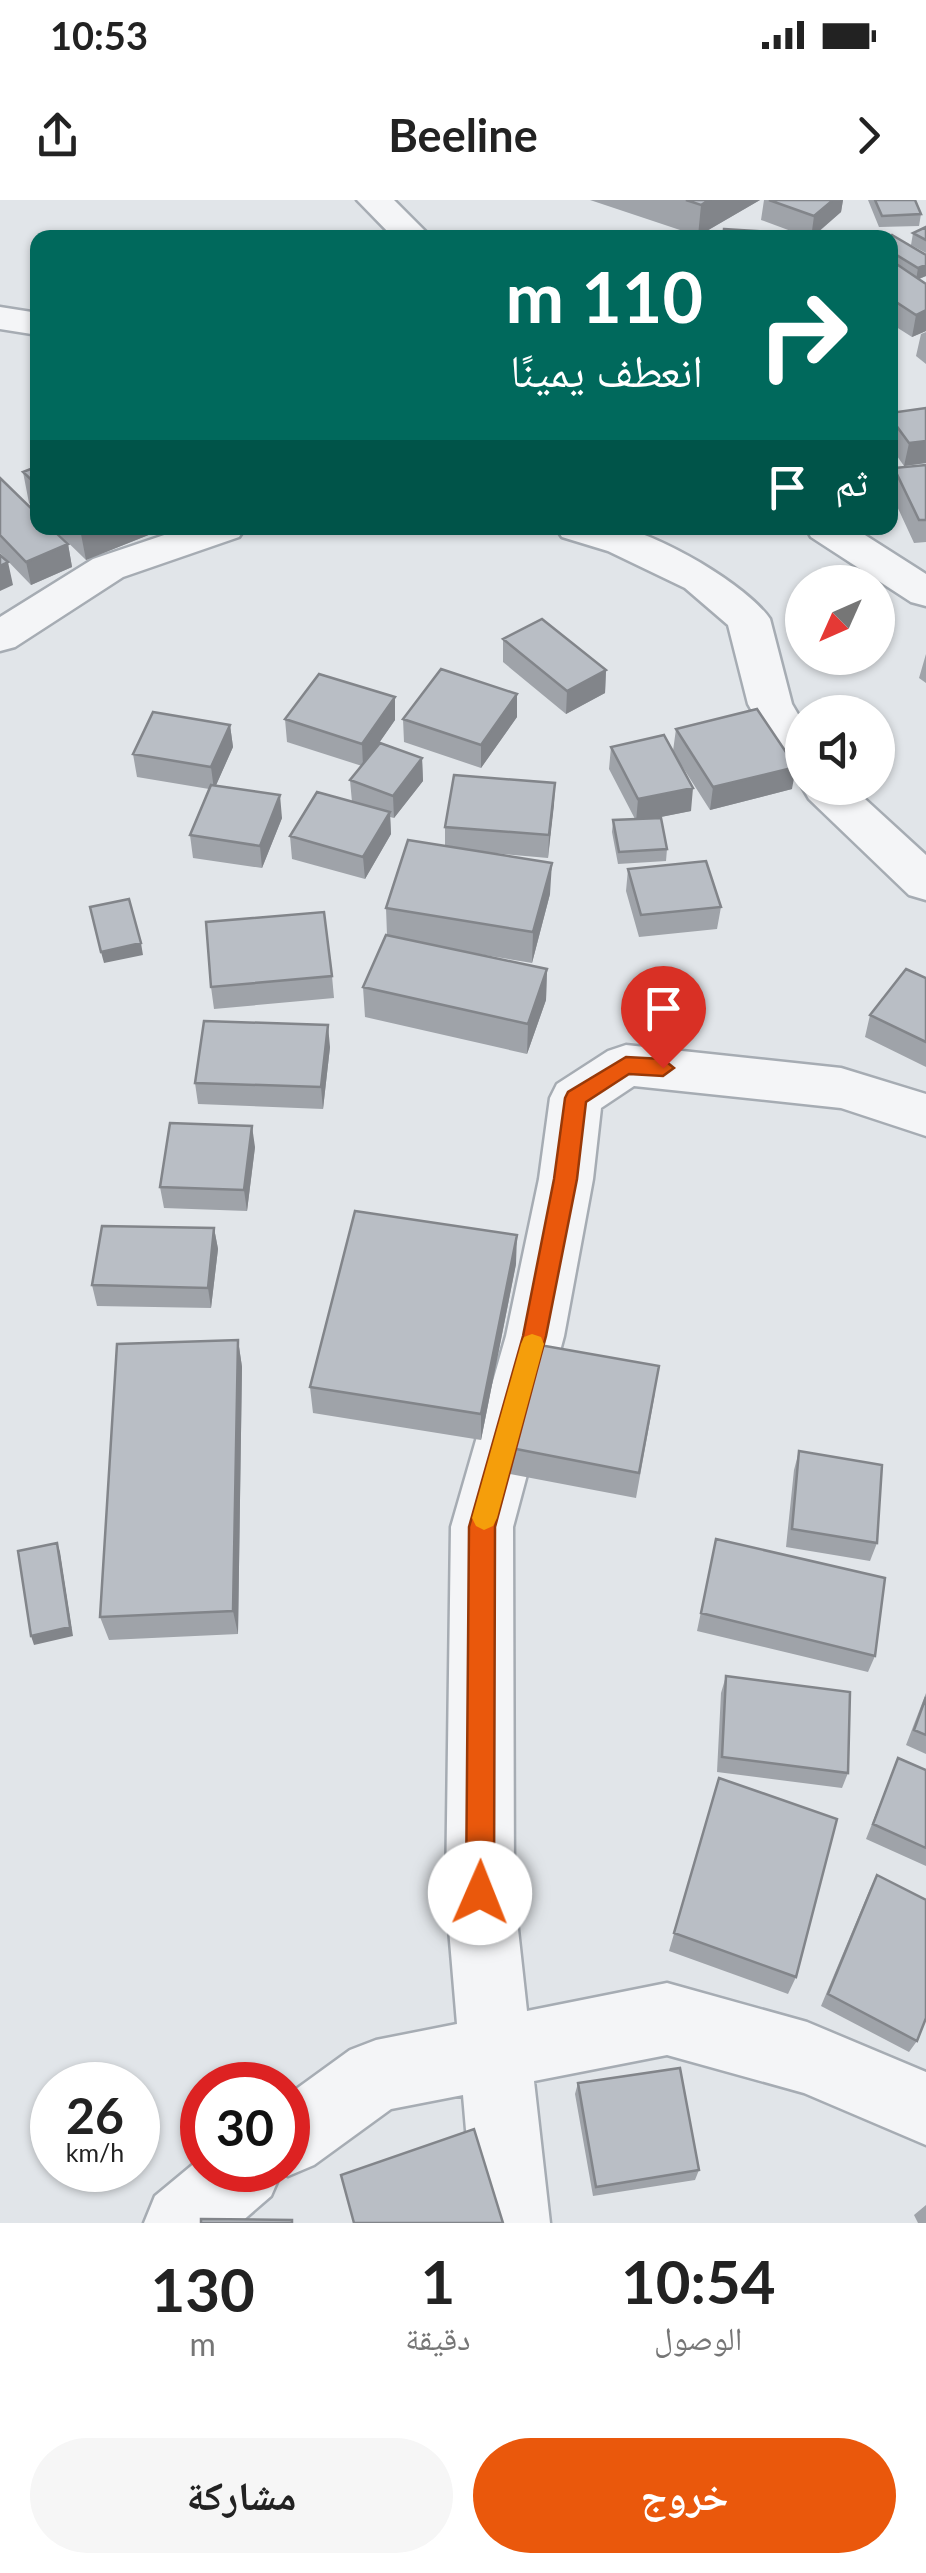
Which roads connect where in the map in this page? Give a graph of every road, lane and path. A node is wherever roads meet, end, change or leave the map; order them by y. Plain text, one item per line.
1 (374, 200) edge
2 (406, 230) edge
3 (0, 318) edge
4 (30, 323) edge
5 (204, 535) edge
6 (600, 535) edge
7 (837, 535) edge
8 (926, 593) edge
9 (0, 637) edge
10 (785, 730) edge
11 (843, 805) edge
12 (926, 882) edge
13 (926, 1115) edge
14 (494, 2052) junction
15 (926, 2109) edge
16 (310, 2123) edge
17 (219, 2192) edge
18 (182, 2223) edge
19 (512, 2223) edge

1 - 2 street
3 - 4 street
5 - 9 street
6 - 10 street
7 - 8 street
11 - 12 street
13 - 14 street
14 - 15 street
14 - 16 street
14 - 19 street
17 - 18 street

